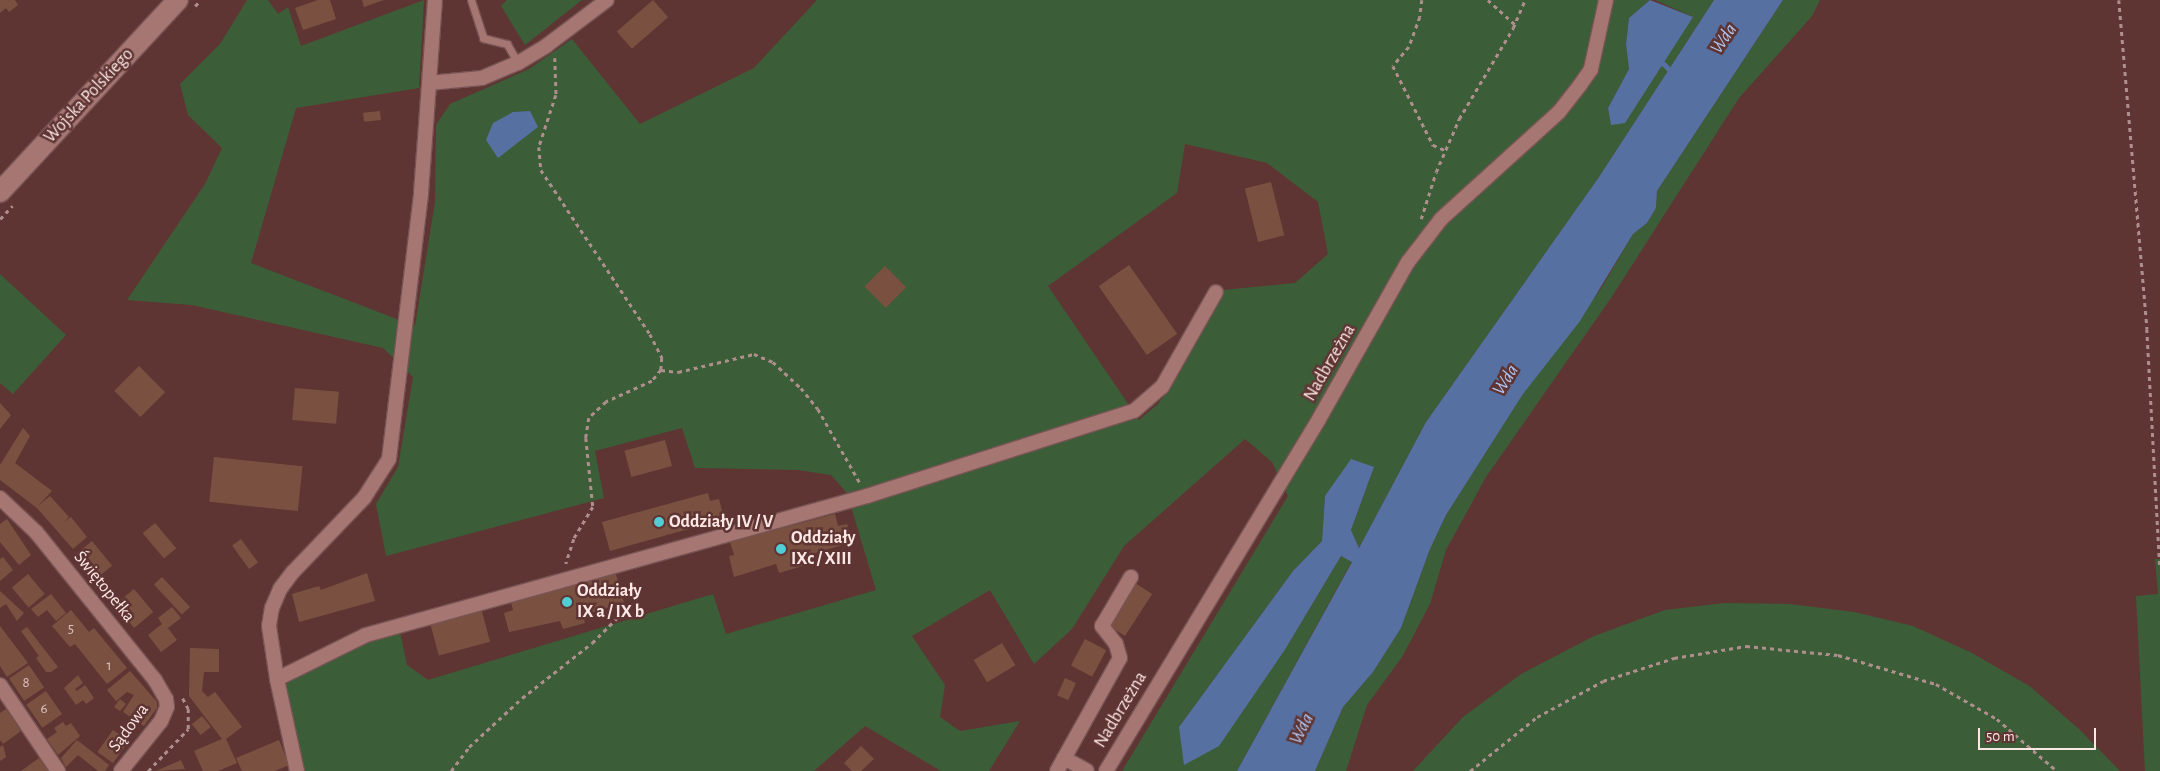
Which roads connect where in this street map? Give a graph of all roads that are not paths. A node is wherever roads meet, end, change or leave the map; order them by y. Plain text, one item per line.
1 (178, 0) edge
2 (435, 0) edge
3 (471, 0) edge
4 (607, 0) edge
5 (1606, 0) edge
6 (518, 63) junction
7 (429, 83) junction
8 (0, 192) edge
9 (1216, 292) dead end
10 (0, 498) edge
11 (1130, 577) dead end
12 (277, 679) junction
13 (0, 685) edge
14 (167, 707) joint
15 (1064, 758) junction
16 (58, 771) edge
17 (121, 771) edge
18 (297, 771) edge
19 (1057, 771) edge
20 (1087, 771) edge
21 (1106, 771) edge

1 - 8 street, Wojska Polskiego
2 - 7 street
3 - 6 lane
4 - 6 street
5 - 21 street, Nadbrzeżna
6 - 7 street
7 - 12 street
9 - 12 street
10 - 14 street, Świętopełka
11 - 15 street
12 - 18 street
13 - 16 street
14 - 17 street, Sądowa
15 - 19 street
15 - 20 street

